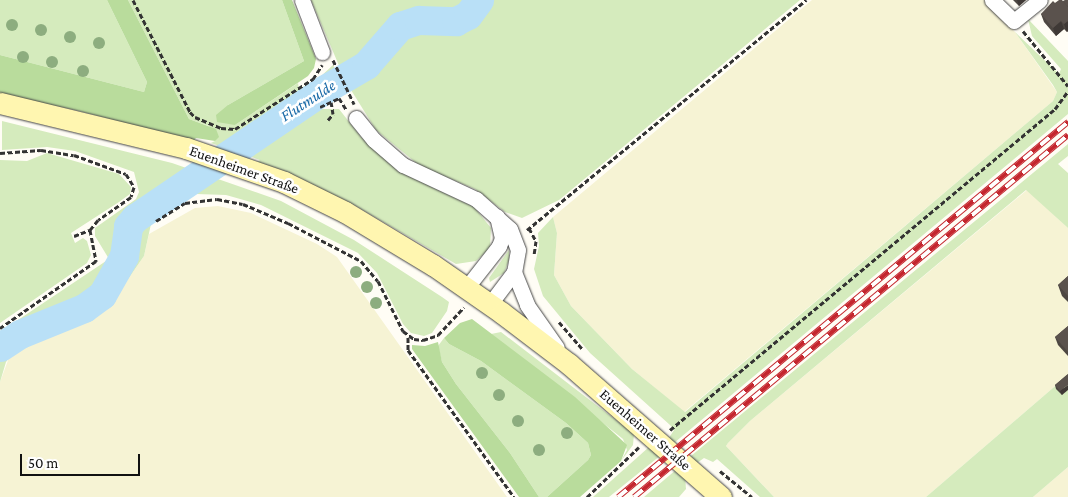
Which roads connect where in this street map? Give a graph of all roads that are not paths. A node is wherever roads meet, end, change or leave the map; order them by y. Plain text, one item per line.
1 (302, 0) edge
2 (992, 0) edge
3 (1040, 0) edge
4 (322, 52) road end
5 (0, 103) edge
6 (356, 118) dead end
7 (497, 217) junction
8 (514, 272) junction
9 (478, 295) junction
10 (578, 359) junction
11 (721, 497) edge

1 - 4 street
2 - 3 street
5 - 9 main road, Euenheimer Straße
6 - 7 street
7 - 8 street, Euenheimer Straße
7 - 9 street
8 - 9 street
8 - 10 street, Euenheimer Straße
9 - 10 main road, Euenheimer Straße
10 - 11 main road, Euenheimer Straße

